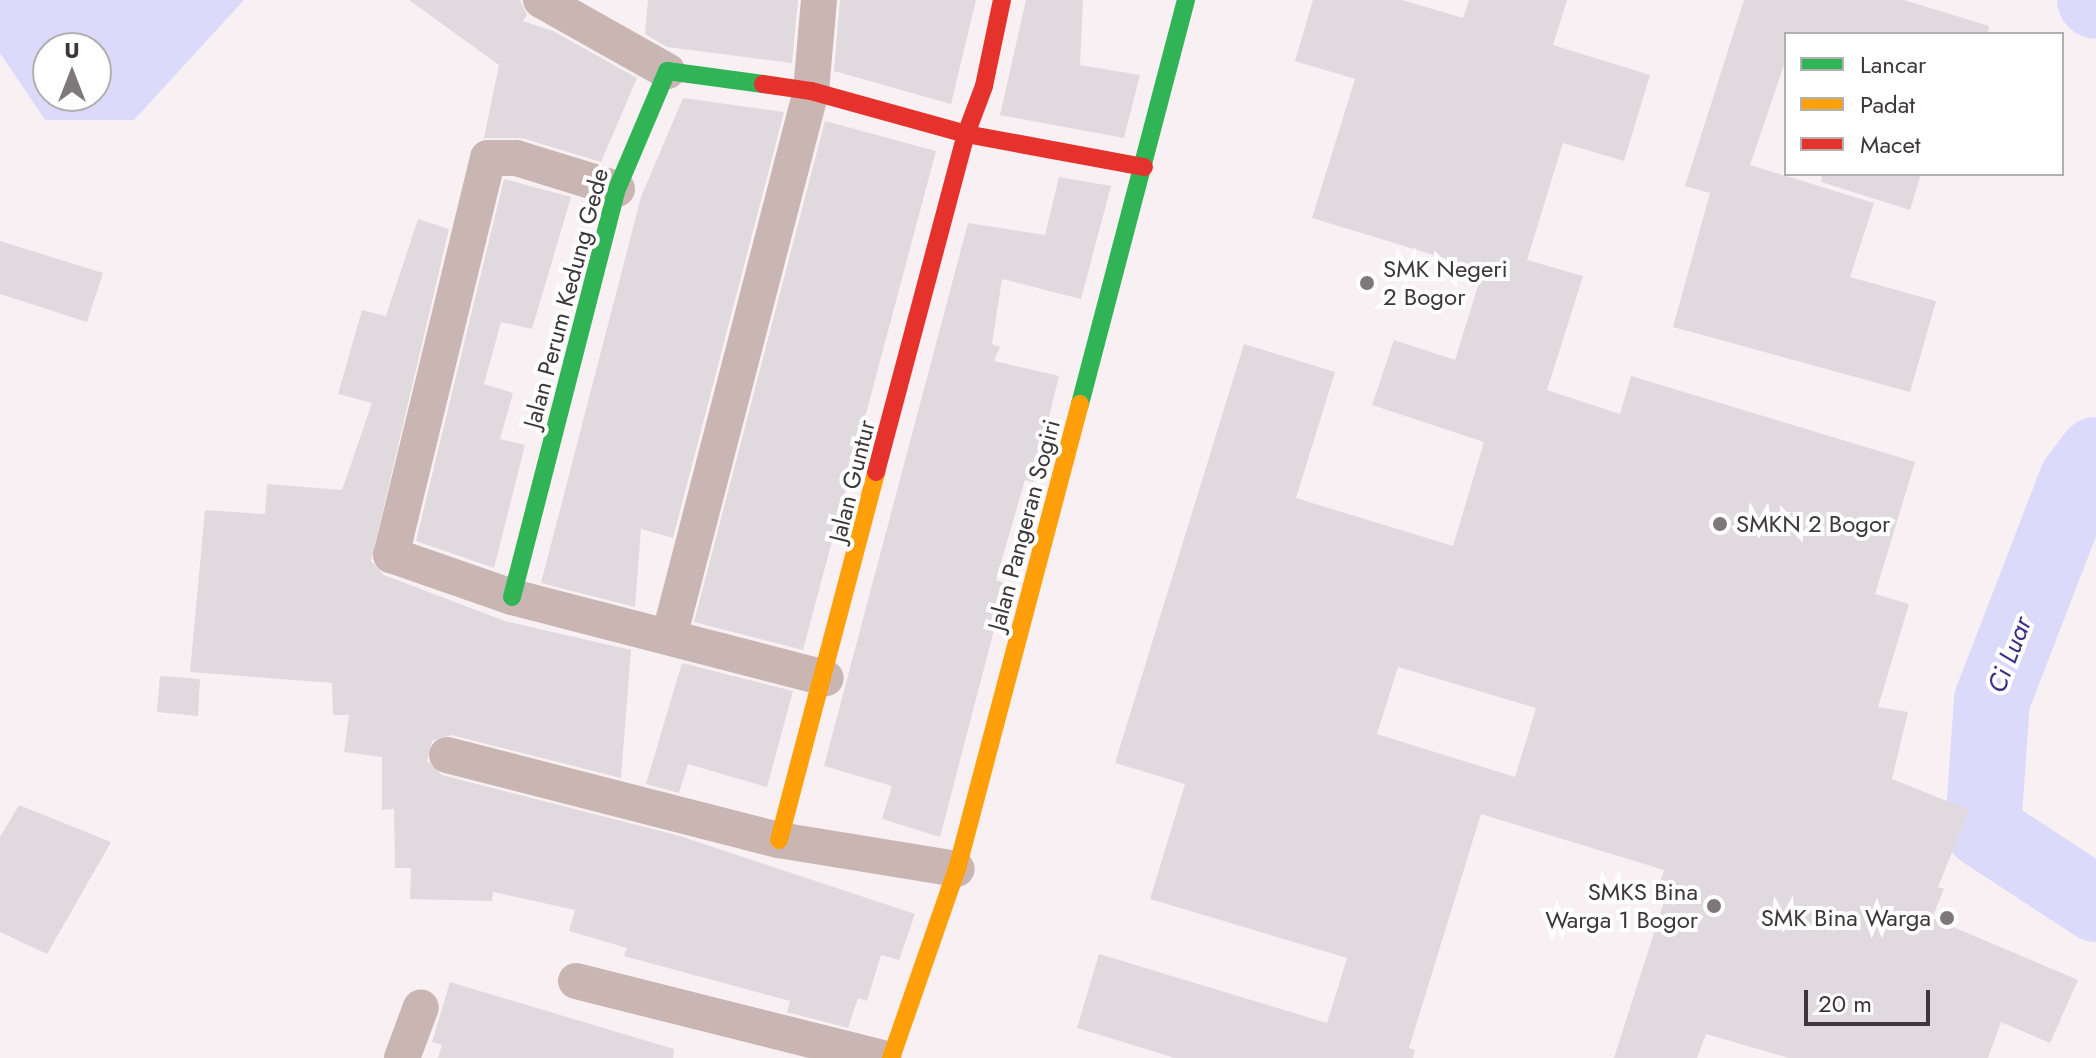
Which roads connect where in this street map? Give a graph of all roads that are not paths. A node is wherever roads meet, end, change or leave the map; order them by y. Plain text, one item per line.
1 (541, 0) edge
2 (819, 0) edge
3 (1002, 0) edge
4 (1186, 0) edge
5 (667, 71) junction
6 (811, 91) junction
7 (966, 134) junction
8 (1144, 167) junction
9 (617, 189) junction
10 (512, 597) junction
11 (669, 637) junction
12 (826, 678) junction
13 (447, 755) dead end
14 (779, 840) junction
15 (957, 869) junction
16 (576, 981) dead end
17 (421, 1007) dead end
18 (402, 1058) edge
19 (883, 1058) edge
20 (891, 1058) edge

1 - 5 street
2 - 6 street
3 - 7 street, Jalan Guntur
4 - 8 street, Jalan Pangeran Sogiri
5 - 6 street
5 - 9 street, Jalan Perum Kedung Gede
6 - 7 street
6 - 11 street
7 - 8 street
7 - 12 street, Jalan Guntur
8 - 15 street, Jalan Pangeran Sogiri
9 - 10 street, Jalan Perum Kedung Gede
9 - 10 street
10 - 11 street
11 - 12 street
12 - 14 street, Jalan Guntur
13 - 14 street
14 - 15 street
15 - 20 street, Jalan Pangeran Sogiri
16 - 19 street
17 - 18 street

